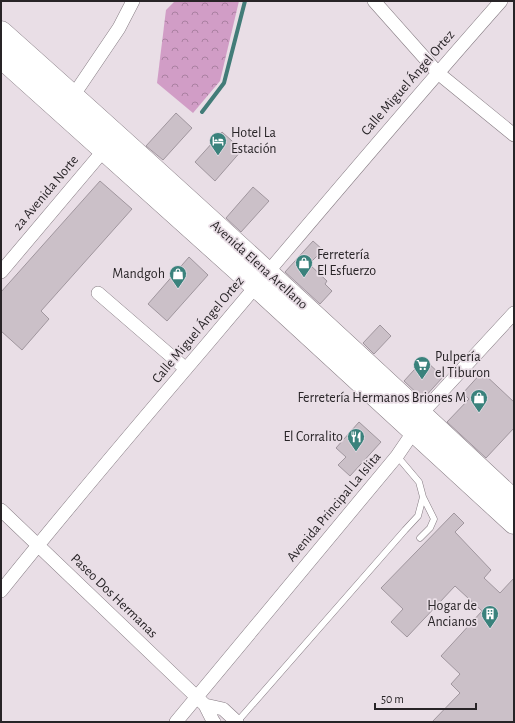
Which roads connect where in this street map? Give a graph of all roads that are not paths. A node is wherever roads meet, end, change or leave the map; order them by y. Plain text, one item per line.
1 (133, 1) edge
2 (374, 1) edge
3 (501, 1) edge
4 (1, 32) edge
5 (1, 57) edge
6 (26, 67) junction
7 (438, 73) junction
8 (73, 96) junction
9 (514, 135) edge
10 (110, 142) junction
11 (1, 272) edge
12 (262, 279) junction
13 (98, 293) dead end
14 (514, 313) edge
15 (186, 369) junction
16 (418, 423) junction
17 (397, 456) junction
18 (423, 497) junction
19 (514, 501) edge
20 (1, 510) edge
21 (514, 523) edge
22 (420, 538) dead end
23 (38, 545) junction
24 (1, 591) edge
25 (202, 701) junction
26 (176, 722) edge
27 (214, 722) edge
28 (237, 722) edge

1 - 8 street
2 - 7 street
3 - 7 street, Calle Miguel Ángel Ortez
4 - 6 highway, Avenida Elena Arellano
5 - 6 highway, Avenida Elena Arellano
6 - 8 highway, Avenida Elena Arellano
6 - 10 highway, Avenida Elena Arellano
7 - 9 street
7 - 12 street, Calle Miguel Ángel Ortez
8 - 10 highway, Avenida Elena Arellano
10 - 11 street, 2a Avenida Norte
10 - 12 highway, Avenida Elena Arellano
12 - 15 street, Calle Miguel Ángel Ortez
12 - 16 highway, Avenida Elena Arellano
13 - 15 street
14 - 16 street, Avenida Principal La Islita
15 - 23 street, Calle Miguel Ángel Ortez
16 - 17 street, Avenida Principal La Islita
16 - 19 highway, Avenida Elena Arellano
16 - 21 highway, Avenida Elena Arellano
17 - 18 lane
17 - 25 street, Avenida Principal La Islita
18 - 22 lane
18 - 28 lane
20 - 23 street, Paseo Dos Hermanas
23 - 24 street, Calle Miguel Ángel Ortez
23 - 25 street, Paseo Dos Hermanas
25 - 26 street, Avenida Principal La Islita
25 - 27 street, Paseo Dos Hermanas
25 - 28 street, Paseo Dos Hermanas

